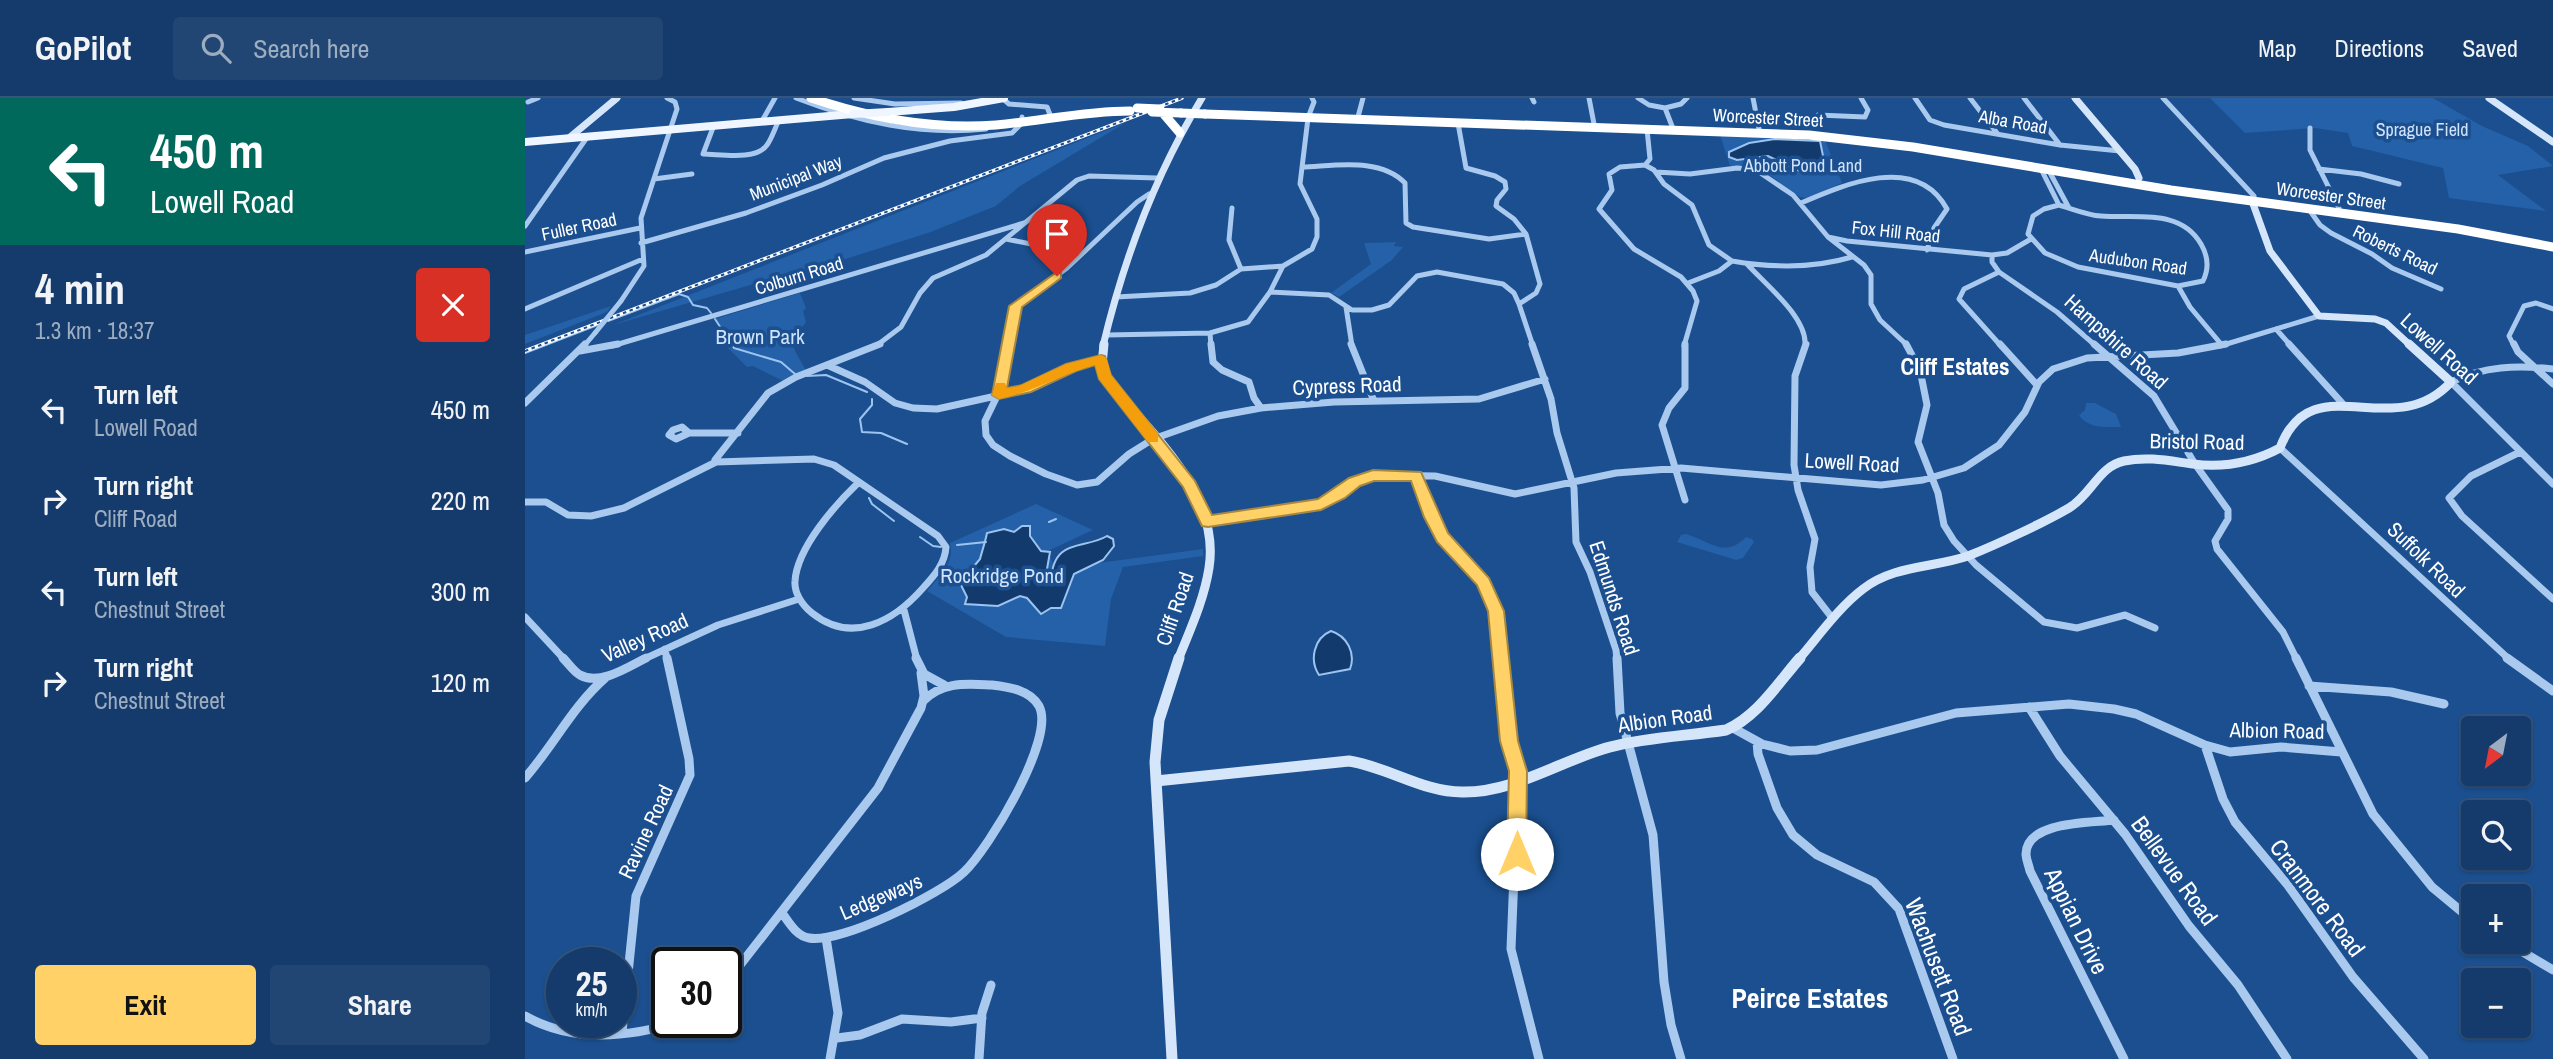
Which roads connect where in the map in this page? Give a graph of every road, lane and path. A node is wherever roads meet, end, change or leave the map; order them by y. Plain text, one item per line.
1 (538, 98) edge
2 (617, 98) edge
3 (667, 98) edge
4 (775, 98) edge
5 (796, 98) edge
6 (811, 98) edge
7 (824, 98) edge
8 (854, 98) edge
9 (1003, 98) edge
10 (1202, 98) edge
11 (1312, 98) edge
12 (1363, 98) edge
13 (1589, 98) edge
14 (1638, 98) edge
15 (1687, 98) edge
16 (1753, 98) edge
17 (1861, 98) edge
18 (1915, 98) edge
19 (1970, 98) edge
20 (2024, 98) edge
21 (2075, 98) edge
22 (2163, 98) edge
23 (2489, 98) edge
24 (528, 102) edge
25 (941, 106) junction
26 (1665, 108) junction
27 (1133, 110) joint
28 (1158, 111) junction
29 (1051, 114) junction
30 (843, 115) junction
31 (1818, 115) dead end
32 (1309, 117) junction
33 (1358, 117) junction
34 (779, 120) junction
35 (1022, 120) junction
36 (762, 121) junction
37 (1458, 122) junction
38 (1594, 124) junction
39 (714, 125) junction
40 (1672, 126) junction
41 (2310, 128) dead end
42 (670, 129) junction
43 (1011, 129) junction
44 (1647, 129) junction
45 (1759, 129) junction
46 (964, 131) junction
47 (1180, 133) junction
48 (1997, 133) junction
49 (588, 136) junction
50 (569, 138) junction
51 (961, 139) junction
52 (525, 142) edge
53 (2553, 142) edge
54 (2060, 145) junction
55 (2119, 150) junction
56 (2002, 159) junction
57 (1645, 165) junction
58 (1302, 167) junction
59 (2319, 169) junction
60 (2045, 170) junction
61 (1656, 173) junction
62 (692, 174) dead end
63 (1157, 178) junction
64 (2139, 178) junction
65 (654, 179) junction
66 (2399, 184) dead end
67 (1149, 194) junction
68 (2224, 195) junction
69 (2253, 199) junction
70 (1801, 203) junction
71 (2059, 205) junction
72 (1232, 208) dead end
73 (2069, 208) junction
74 (2308, 208) junction
75 (2339, 208) junction
76 (1025, 223) junction
77 (525, 226) edge
78 (640, 228) junction
79 (1526, 234) junction
80 (1828, 237) junction
81 (1006, 239) junction
82 (2031, 239) junction
83 (1854, 242) junction
84 (641, 243) junction
85 (2553, 246) edge
86 (1843, 250) junction
87 (1927, 250) junction
88 (525, 252) edge
89 (1082, 254) junction
90 (1992, 256) junction
91 (1852, 257) junction
92 (643, 260) junction
93 (1732, 261) junction
94 (1747, 264) junction
95 (1283, 266) junction
96 (1241, 268) junction
97 (1999, 272) junction
98 (1688, 283) junction
99 (2178, 286) junction
100 (2441, 289) dead end
101 (1271, 292) junction
102 (1116, 297) junction
103 (1520, 304) junction
104 (1346, 307) junction
105 (525, 309) edge
106 (2553, 309) edge
107 (2319, 316) junction
108 (2276, 329) junction
109 (1210, 333) junction
110 (1107, 335) junction
111 (2221, 344) junction
112 (580, 351) junction
113 (2105, 356) junction
114 (1101, 359) junction
115 (827, 365) junction
116 (2534, 366) junction
117 (2553, 369) edge
118 (1545, 379) junction
119 (2451, 382) junction
120 (2036, 384) junction
121 (2553, 384) edge
122 (999, 395) junction
123 (1374, 401) junction
124 (525, 403) edge
125 (2343, 404) junction
126 (1261, 408) junction
127 (689, 433) dead end
128 (738, 433) junction
129 (1153, 439) junction
130 (729, 446) junction
131 (2280, 448) junction
132 (2520, 452) junction
133 (738, 459) junction
134 (2195, 464) junction
135 (707, 465) junction
136 (1675, 468) junction
137 (1416, 476) junction
138 (1795, 477) junction
139 (1931, 478) junction
140 (1572, 481) junction
141 (858, 483) junction
142 (2553, 484) edge
143 (1685, 500) dead end
144 (525, 502) edge
145 (1208, 522) junction
146 (1967, 556) junction
147 (799, 599) junction
148 (2553, 599) edge
149 (904, 610) junction
150 (525, 617) edge
151 (1833, 619) junction
152 (2155, 628) dead end
153 (665, 649) junction
154 (921, 673) junction
155 (577, 674) junction
156 (612, 674) junction
157 (944, 685) junction
158 (2309, 686) junction
159 (2553, 691) edge
160 (584, 699) junction
161 (923, 701) junction
162 (2444, 704) dead end
163 (2029, 706) junction
164 (1733, 728) junction
165 (1757, 742) junction
166 (1628, 743) junction
167 (2205, 745) junction
168 (2341, 752) junction
169 (525, 778) edge
170 (1518, 779) junction
171 (1156, 781) junction
172 (2114, 820) junction
173 (2461, 911) edge
174 (782, 914) junction
175 (826, 938) junction
176 (631, 947) edge
177 (2526, 954) edge
178 (742, 963) edge
179 (2553, 970) edge
180 (991, 985) dead end
181 (525, 1016) edge
182 (982, 1018) junction
183 (546, 1024) edge
184 (837, 1038) junction
185 (829, 1059) edge
186 (979, 1059) edge
187 (1172, 1059) edge
188 (1539, 1059) edge
189 (1681, 1059) edge
190 (1953, 1059) edge
191 (2124, 1059) edge
192 (2287, 1059) edge
193 (2424, 1059) edge

1 - 24 street
2 - 50 street
3 - 42 street
4 - 36 street
5 - 30 street
6 - 43 highway, Worcester Street
7 - 35 highway, Worcester Street
8 - 25 street
9 - 25 main road
9 - 29 street
10 - 47 street
11 - 32 street
12 - 33 street
13 - 38 street
14 - 26 street
15 - 26 street
16 - 45 street
17 - 31 street
18 - 48 street, Alba Road
19 - 48 street
20 - 54 street
21 - 55 street
22 - 69 street
23 - 53 street
25 - 30 main road, bridge
26 - 40 street
27 - 28 highway, Worcester Street, bridge
27 - 29 highway, Worcester Street
28 - 32 highway, Worcester Street, bridge
28 - 47 highway
29 - 35 highway, Worcester Street
30 - 34 main road
30 - 46 street
32 - 33 highway, Worcester Street
32 - 37 highway, Worcester Street
32 - 58 street
33 - 38 highway, Worcester Street
34 - 36 main road
34 - 39 street
35 - 43 highway, Worcester Street
36 - 39 main road
37 - 44 highway, Worcester Street
37 - 79 street
38 - 40 highway, Worcester Street
39 - 42 main road
40 - 45 highway, Worcester Street
41 - 59 street
42 - 49 main road
42 - 65 street
43 - 46 street
43 - 51 street, Municipal Way
44 - 56 highway, Worcester Street
44 - 57 street
45 - 56 highway, Worcester Street
46 - 51 street
47 - 63 street
48 - 54 street, Alba Road
49 - 50 main road
49 - 77 street
50 - 52 main road
51 - 84 street, Municipal Way
54 - 55 street, Alba Road
55 - 64 street
56 - 60 highway, Worcester Street
56 - 64 highway, Worcester Street
57 - 61 street
57 - 98 street
58 - 79 street
58 - 95 street
59 - 66 street
59 - 75 street
60 - 68 highway, Worcester Street
60 - 71 street
60 - 73 street
61 - 70 street, Fox Hill Road
61 - 93 street
62 - 65 street
63 - 67 street
63 - 76 street
64 - 68 highway, Worcester Street
65 - 78 street
67 - 89 street, Cypress Road
67 - 102 street
68 - 69 highway, Worcester Street
69 - 74 highway, Worcester Street
69 - 75 highway, Worcester Street
69 - 107 street
70 - 80 street, Fox Hill Road
70 - 87 street
71 - 73 street, Audubon Road
71 - 82 street
72 - 96 street
73 - 99 street, Audubon Road
74 - 85 highway, Worcester Street
74 - 100 street, Roberts Road
75 - 85 highway, Worcester Street
76 - 81 street
76 - 112 street, Colburn Road
78 - 84 street
78 - 88 street, Fuller Road
79 - 103 street
80 - 83 street, Fox Hill Road
80 - 86 street
81 - 89 street
81 - 115 street
82 - 90 street, Fox Hill Road
82 - 99 street, Audubon Road
83 - 86 street
83 - 87 street, Fox Hill Road
84 - 92 street
86 - 91 street
87 - 90 street, Fox Hill Road
89 - 122 street, Cypress Road
90 - 97 street
91 - 94 street
91 - 139 street
92 - 105 street
92 - 112 street, bridge
93 - 94 street
93 - 98 street
94 - 138 street
95 - 96 street
95 - 101 street
96 - 102 street
97 - 113 street, Hampshire Road
97 - 120 street
98 - 136 street
99 - 111 street
101 - 104 street
101 - 109 street
102 - 110 street
103 - 104 street
103 - 118 street, Edmunds Road
104 - 123 street
106 - 116 street
107 - 108 street, Lowell Road
107 - 119 street, Lowell Road
108 - 111 street, Lowell Road
108 - 125 street
109 - 110 street
109 - 126 street
110 - 114 street
111 - 113 street, Lowell Road
112 - 124 street
113 - 120 street, Lowell Road
113 - 134 street, Hampshire Road
114 - 122 street
114 - 129 street, Cliff Road
115 - 122 street
115 - 128 street
116 - 117 street
116 - 119 street
116 - 121 street
118 - 123 street, Cypress Road
118 - 140 street, Edmunds Road
119 - 125 street
119 - 132 street, Lowell Road
120 - 139 street, Lowell Road
122 - 129 street, Cypress Road
123 - 126 street, Cypress Road
125 - 131 street
126 - 129 street, Cypress Road
127 - 128 street
128 - 130 street
129 - 145 street, Cliff Road
130 - 133 street
130 - 135 street
131 - 134 street, Bristol Road
131 - 159 street, Suffolk Road
132 - 142 street, Lowell Road
132 - 148 street
133 - 135 street
133 - 141 street
134 - 146 street, Bristol Road
134 - 158 street, Hampshire Road
135 - 144 street
136 - 138 street, Lowell Road
136 - 140 street, Lowell Road
136 - 143 street
137 - 140 street, Lowell Road
137 - 145 street, Lowell Road
137 - 170 street
138 - 139 street, Lowell Road
138 - 151 street
139 - 146 street
140 - 166 street, Edmunds Road
141 - 147 street
141 - 149 street
145 - 171 street, Cliff Road
146 - 151 street, Bristol Road
146 - 152 street
147 - 149 street
147 - 153 street, Valley Road
149 - 154 street
150 - 155 street, Valley Road
151 - 164 street, Bristol Road
153 - 156 street, Valley Road
153 - 176 street, Ravine Road
154 - 157 street, Ledgeways
154 - 161 street
155 - 156 street, Valley Road
155 - 160 street
156 - 160 street
157 - 161 street
157 - 175 street, Ledgeways
158 - 162 street
158 - 168 street, Hampshire Road
160 - 169 street
161 - 174 street
163 - 165 street, Albion Road
163 - 167 street, Albion Road
163 - 172 street, Bellevue Road
164 - 165 street, Albion Road
164 - 166 street, Albion Road
165 - 190 street, Wachusett Road
166 - 170 street, Albion Road
166 - 189 street, Edmunds Road
167 - 168 street, Albion Road
167 - 193 street, Cranmore Road
168 - 173 street, Hampshire Road
170 - 171 street, Albion Road
170 - 188 street
171 - 187 street, Cliff Road
172 - 191 street, Appian Drive
172 - 192 street, Bellevue Road
174 - 175 street, Ledgeways
174 - 178 street
175 - 184 street
177 - 179 street
180 - 182 street
181 - 183 street
182 - 184 street
182 - 186 street
184 - 185 street

